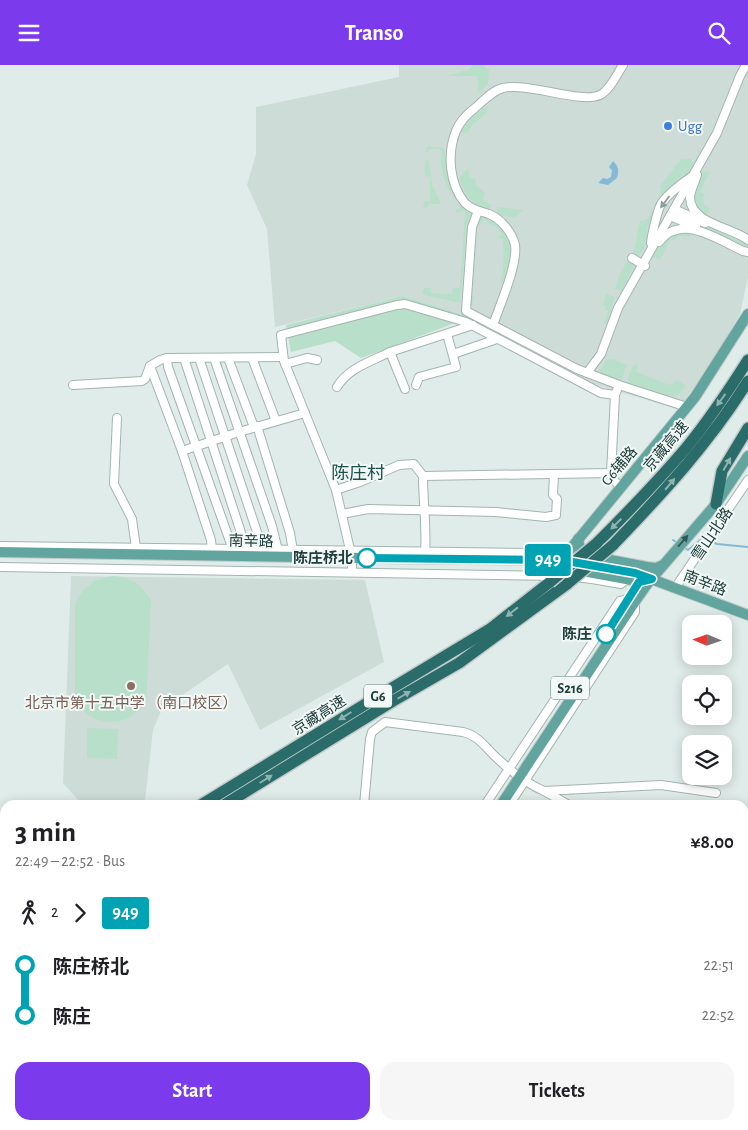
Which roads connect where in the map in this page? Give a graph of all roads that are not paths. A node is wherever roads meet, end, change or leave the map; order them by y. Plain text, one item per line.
1 (623, 65) edge
2 (744, 69) edge
3 (734, 97) junction
4 (693, 175) junction
5 (691, 196) junction
6 (478, 211) junction
7 (676, 214) junction
8 (665, 234) junction
9 (748, 240) edge
10 (651, 248) junction
11 (748, 251) edge
12 (632, 258) dead end
13 (644, 262) junction
14 (748, 314) edge
15 (473, 325) junction
16 (493, 325) junction
17 (447, 334) junction
18 (498, 339) junction
19 (390, 352) junction
20 (453, 354) junction
21 (184, 358) junction
22 (199, 358) junction
23 (214, 358) junction
24 (228, 358) junction
25 (252, 358) junction
26 (167, 359) junction
27 (317, 360) dead end
28 (748, 360) edge
29 (284, 361) junction
30 (150, 366) junction
31 (589, 374) junction
32 (748, 381) edge
33 (73, 385) dead end
34 (416, 385) dead end
35 (620, 385) junction
36 (337, 387) dead end
37 (405, 389) dead end
38 (615, 395) junction
39 (687, 407) junction
40 (305, 413) junction
41 (117, 418) dead end
42 (276, 421) junction
43 (256, 427) junction
44 (748, 428) edge
45 (239, 432) junction
46 (225, 436) junction
47 (211, 441) junction
48 (196, 446) junction
49 (182, 451) junction
50 (748, 456) edge
51 (611, 473) junction
52 (554, 474) junction
53 (422, 475) junction
54 (748, 480) edge
55 (620, 487) junction
56 (336, 490) junction
57 (716, 503) junction
58 (423, 511) junction
59 (342, 514) junction
60 (578, 539) junction
61 (0, 546) edge
62 (136, 548) junction
63 (212, 549) junction
64 (233, 550) junction
65 (245, 550) junction
66 (262, 550) junction
67 (278, 551) junction
68 (293, 551) junction
69 (0, 552) edge
70 (425, 555) junction
71 (0, 558) edge
72 (352, 561) junction
73 (559, 563) junction
74 (663, 565) junction
75 (0, 567) edge
76 (551, 579) junction
77 (627, 579) junction
78 (646, 581) junction
79 (675, 588) junction
80 (748, 615) edge
81 (517, 774) junction
82 (544, 791) junction
83 (716, 793) dead end
84 (209, 800) edge
85 (232, 800) edge
86 (364, 800) edge
87 (490, 800) edge
88 (497, 800) edge
89 (504, 800) edge
90 (510, 800) edge
91 (560, 800) edge

1 - 6 street
2 - 3 street
3 - 4 street
3 - 5 street
4 - 7 street
4 -> 10 street
5 - 7 street
5 - 9 street
6 - 16 street
6 - 16 street
7 - 8 street
7 - 9 street
7 - 10 street
7 - 11 street
8 - 11 street
8 - 13 street
10 - 13 street
12 - 13 street
13 - 31 street
14 - 39 main road, G6辅路
15 - 17 street
15 - 18 street
15 - 29 street
16 - 31 street
17 - 19 street
17 - 20 street
18 - 20 street
18 - 38 street
19 - 36 street
19 - 37 street
20 - 34 street
21 - 22 street
21 - 26 street
21 - 47 street
22 - 23 street
22 - 46 street
23 - 24 street
23 - 45 street
24 - 25 street
24 - 43 street
25 - 29 street
25 - 42 street
26 - 30 street
26 - 48 street
27 - 29 street
28 -> 76 highway, 京藏高速, bridge
29 - 40 street
30 - 33 street
30 - 49 street
31 - 35 street
85 -> 32 highway, 京藏高速 / G6, bridge
35 - 38 street
35 - 39 street
38 - 51 street
39 - 55 main road, G6辅路
40 - 42 street
40 - 56 street
41 - 62 street
42 - 43 street
43 - 45 street
43 - 68 street
57 -> 44 highway
45 - 46 street
45 - 67 street
46 - 47 street
46 - 66 street
47 - 48 street
47 - 65 street
48 - 49 street
48 - 64 street
49 - 63 street
50 - 57 main road, S216
51 - 52 street
51 - 55 street
52 - 53 street
52 - 58 street
53 - 56 street
53 - 58 street
54 - 79 street, 雪山北路
55 - 60 main road, G6辅路
56 - 59 street
74 -> 57 main road, S216
58 - 59 street
58 - 70 street
59 - 72 street
60 - 73 main road, G6辅路
60 - 74 main road
61 - 62 street
62 - 63 street
63 - 64 street
64 - 65 street
65 - 66 street
66 - 67 street
67 - 68 street
68 - 72 street
69 - 72 main road, 南辛路
70 - 72 main road, 南辛路
70 - 73 main road, 南辛路
71 - 72 main road, 南辛路
72 - 73 main road, 南辛路
72 - 75 street
72 - 76 street
73 - 76 street
73 - 77 main road
73 - 78 main road
74 - 78 main road, S216
76 - 77 street
76 -> 84 highway, 京藏高速 / G6
77 - 78 main road
78 - 79 main road, 南辛路
78 - 81 main road, S216
79 - 80 main road, 南辛路
81 - 82 street
81 - 86 street
81 - 87 street, S216
81 - 88 main road, S216
81 - 89 main road, S216
81 - 90 street, S216
82 - 83 street
82 - 91 street

